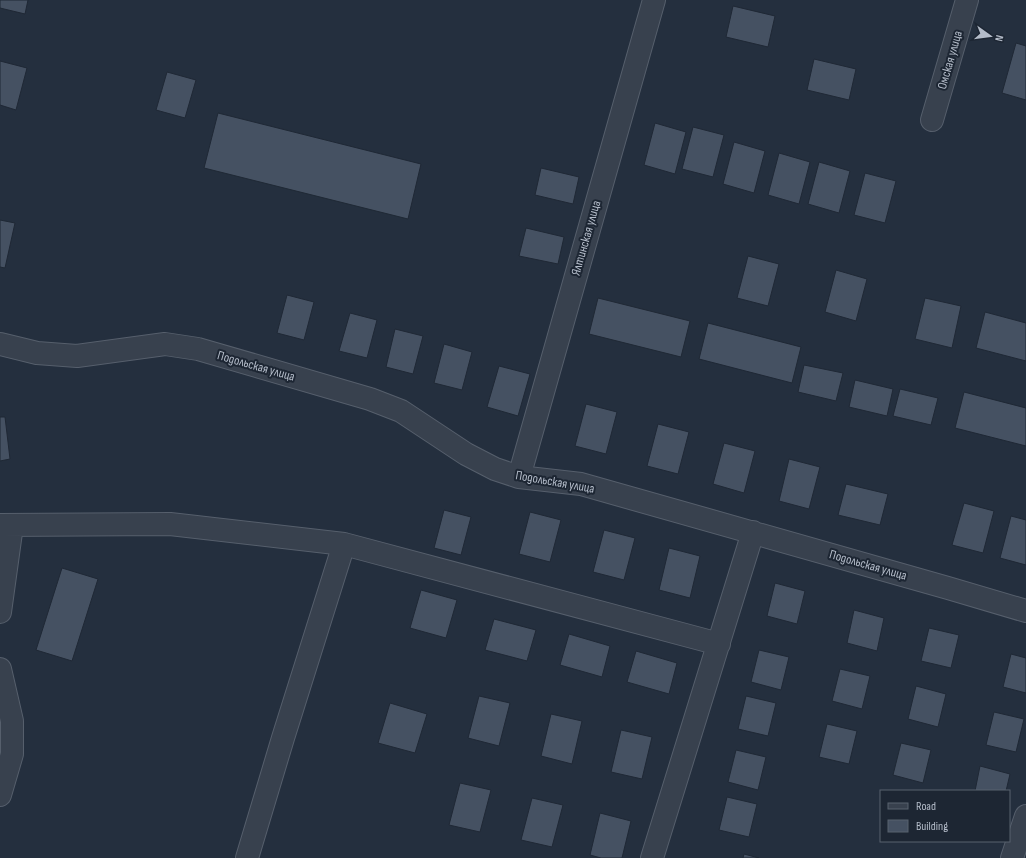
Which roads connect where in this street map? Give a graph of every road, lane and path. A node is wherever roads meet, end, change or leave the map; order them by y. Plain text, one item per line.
1 (654, 0) edge
2 (967, 0) edge
3 (932, 120) dead end
4 (0, 344) edge
5 (519, 477) junction
6 (6, 525) edge
7 (753, 532) junction
8 (344, 544) junction
9 (1026, 611) edge
10 (0, 612) edge
11 (719, 644) junction
12 (0, 669) edge
13 (0, 795) edge
14 (1026, 816) edge
15 (247, 858) edge
16 (652, 858) edge
17 (1012, 858) edge

1 - 5 street, Ялтинская улица
2 - 3 street, Омская улица
4 - 5 street, Подольская улица
5 - 7 street, Подольская улица
6 - 8 street
6 - 10 street
7 - 9 street, Подольская улица
7 - 11 street
8 - 11 street
8 - 15 street
11 - 16 street
12 - 13 street
14 - 17 street

